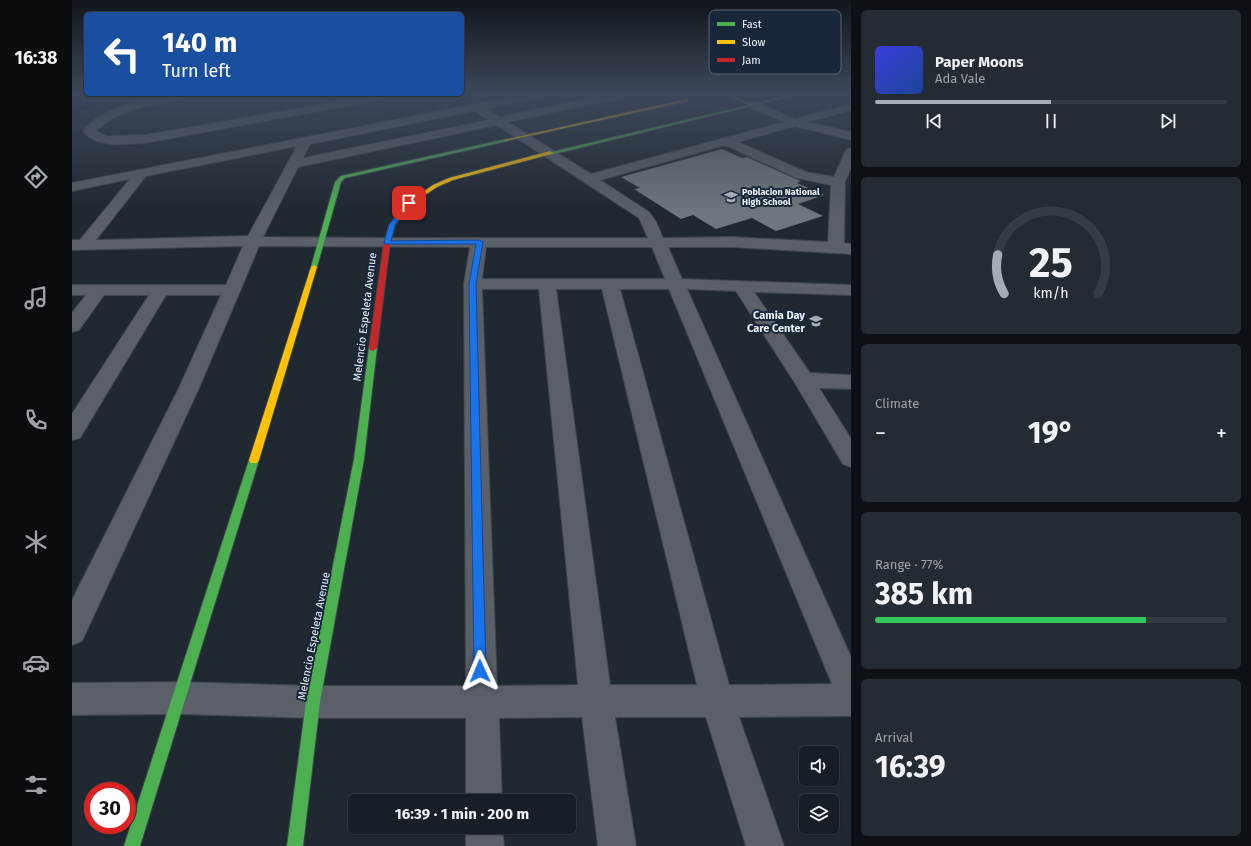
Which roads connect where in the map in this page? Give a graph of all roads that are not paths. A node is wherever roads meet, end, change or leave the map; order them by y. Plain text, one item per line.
1 (90, 132) edge
2 (177, 132) edge
3 (351, 132) edge
4 (444, 132) edge
5 (517, 132) edge
6 (544, 132) edge
7 (633, 132) edge
8 (759, 132) edge
9 (837, 132) edge
10 (851, 136) edge
11 (524, 137) junction
12 (305, 142) junction
13 (728, 142) junction
14 (851, 152) edge
15 (548, 153) junction
16 (294, 164) junction
17 (143, 172) junction
18 (589, 179) junction
19 (838, 182) junction
20 (72, 187) edge
21 (844, 216) edge
22 (252, 241) junction
23 (322, 242) junction
24 (479, 242) junction
25 (657, 242) junction
26 (387, 243) junction
27 (78, 245) edge
28 (836, 247) junction
29 (851, 249) edge
30 (473, 284) junction
31 (547, 284) junction
32 (677, 284) junction
33 (610, 285) junction
34 (741, 285) junction
35 (72, 290) edge
36 (98, 290) junction
37 (232, 290) junction
38 (851, 290) edge
39 (160, 291) junction
40 (72, 326) edge
41 (804, 380) junction
42 (851, 382) edge
43 (72, 432) edge
44 (844, 437) edge
45 (851, 458) edge
46 (72, 631) edge
47 (851, 693) edge
48 (180, 698) junction
49 (72, 699) edge
50 (717, 700) junction
51 (851, 700) edge
52 (596, 701) junction
53 (313, 702) junction
54 (480, 702) junction
55 (484, 794) edge
56 (484, 834) edge
57 (132, 846) edge
58 (295, 846) edge
59 (485, 846) edge
60 (617, 846) edge
61 (765, 846) edge

1 - 2 street
3 - 12 street
4 - 16 street
5 - 11 street
6 - 11 street
7 - 15 street, Melencio Espeleta Avenue
8 - 13 street
9 - 10 street
11 - 15 street
11 - 23 street
12 - 16 street
12 - 17 street
13 - 18 street
13 - 19 street
14 - 19 street
15 - 18 street
15 - 26 street, Melencio Espeleta Avenue
16 - 22 street
17 - 20 street
17 - 27 street
18 - 25 street
19 - 21 street
21 - 28 street
22 - 23 street
22 - 27 street
22 - 37 street
23 - 26 street
23 - 48 street
24 - 25 street
24 - 26 street
24 - 30 street
25 - 28 street
25 - 32 street
26 - 53 street, Melencio Espeleta Avenue
28 - 29 street
30 - 31 street
30 - 54 street
31 - 33 street
31 - 52 street
32 - 33 street
32 - 34 street
32 - 47 street
33 - 50 street
34 - 38 street
34 - 41 street
35 - 36 street
36 - 39 street
36 - 40 street
37 - 39 street
37 - 46 street
39 - 43 street
41 - 42 street
41 - 44 street
44 - 45 street
48 - 49 street
48 - 53 street
48 - 57 street
50 - 51 street
50 - 52 street
50 - 61 street
52 - 54 street
52 - 60 street
53 - 54 street
53 - 58 street, Melencio Espeleta Avenue
54 - 55 street
56 - 59 street

